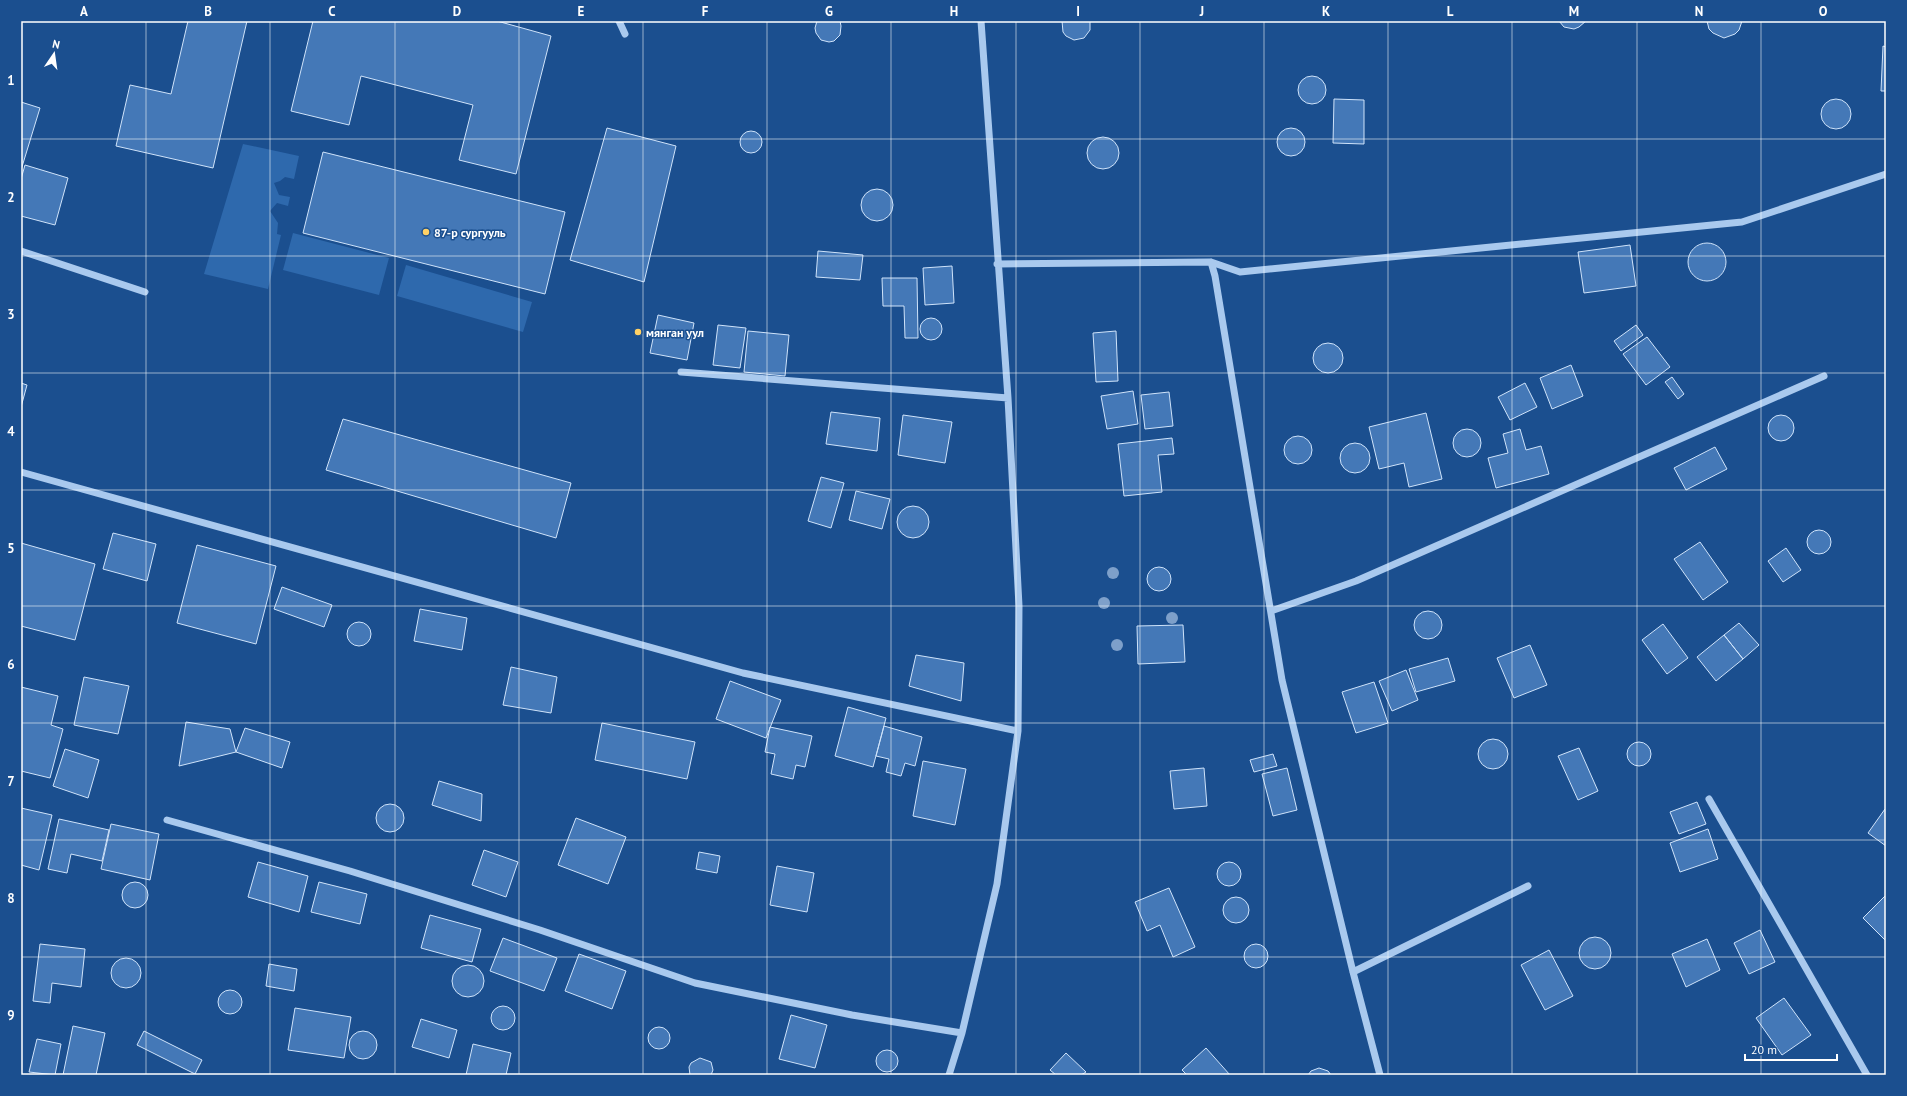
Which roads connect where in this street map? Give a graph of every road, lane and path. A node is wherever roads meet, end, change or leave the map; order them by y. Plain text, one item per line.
1 (619, 21) edge
2 (981, 21) edge
3 (625, 34) dead end
4 (1886, 174) edge
5 (21, 251) edge
6 (1211, 262) junction
7 (997, 264) junction
8 (145, 292) dead end
9 (681, 372) dead end
10 (1824, 376) dead end
11 (1008, 398) junction
12 (21, 472) edge
13 (1271, 610) junction
14 (1018, 731) junction
15 (1709, 799) dead end
16 (167, 820) dead end
17 (1528, 886) dead end
18 (1353, 972) junction
19 (962, 1033) junction
20 (950, 1075) edge
21 (1380, 1075) edge
22 (1868, 1075) edge

1 - 3 street
2 - 7 street
4 - 6 street
5 - 8 street
6 - 7 street
6 - 13 street
7 - 11 street
9 - 11 street
10 - 13 street
11 - 14 street
12 - 14 street
13 - 18 street
14 - 19 street
15 - 22 street
16 - 19 street
17 - 18 street
18 - 21 street
19 - 20 street

